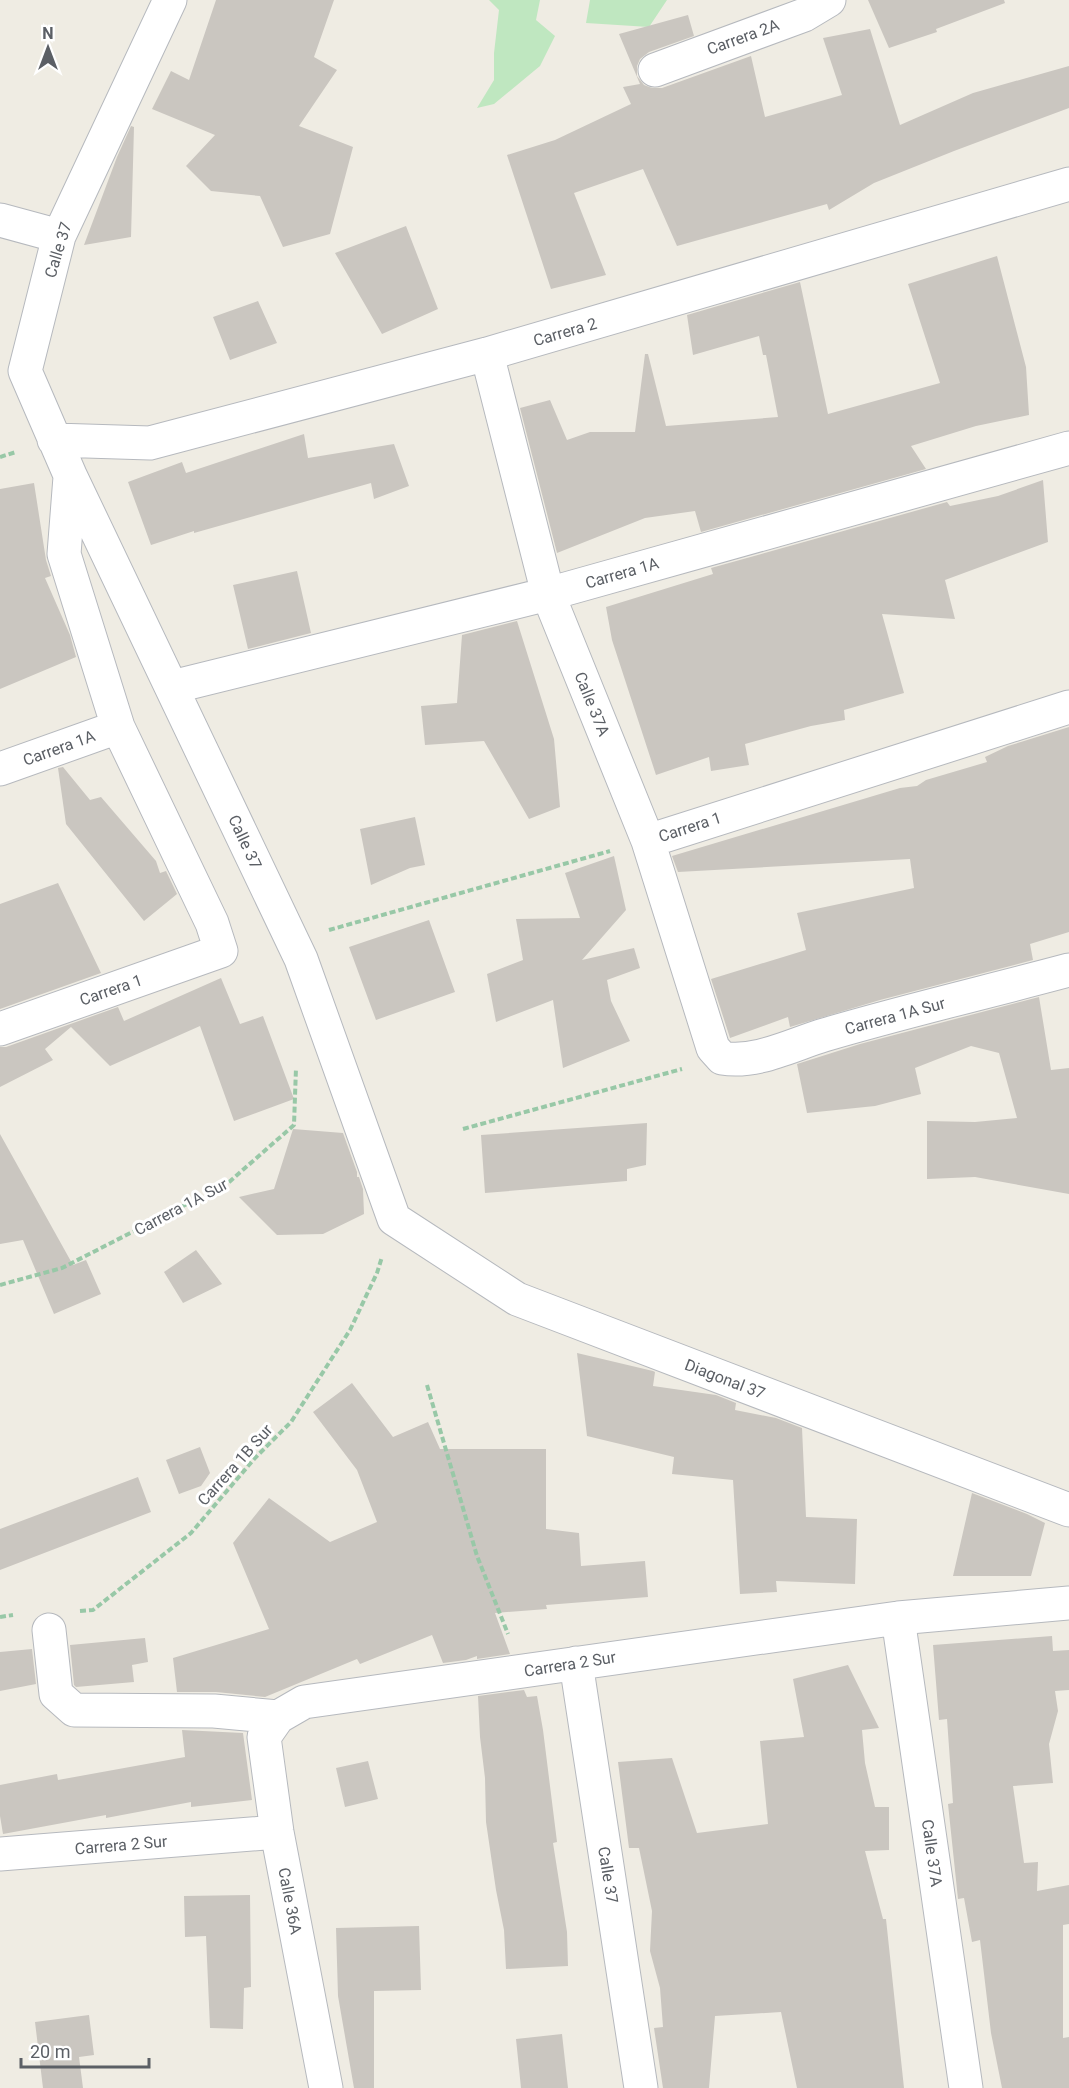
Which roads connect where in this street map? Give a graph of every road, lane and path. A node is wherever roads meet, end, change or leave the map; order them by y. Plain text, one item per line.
1 (170, 0) edge
2 (829, 0) edge
3 (655, 70) dead end
4 (1069, 184) edge
5 (0, 220) edge
6 (59, 236) junction
7 (487, 354) junction
8 (54, 440) junction
9 (1069, 448) edge
10 (70, 475) junction
11 (548, 594) junction
12 (172, 687) junction
13 (1069, 708) edge
14 (118, 727) junction
15 (0, 769) edge
16 (648, 841) junction
17 (319, 933) dead end
18 (221, 951) joint
19 (1069, 970) edge
20 (0, 1029) edge
21 (718, 1053) junction
22 (297, 1066) dead end
23 (463, 1129) dead end
24 (394, 1220) junction
25 (0, 1285) edge
26 (427, 1385) dead end
27 (1069, 1510) edge
28 (1069, 1604) edge
29 (18, 1615) dead end
30 (0, 1617) edge
31 (898, 1618) junction
32 (60, 1621) joint
33 (576, 1663) junction
34 (523, 1671) junction
35 (278, 1717) junction
36 (277, 1832) junction
37 (0, 1854) edge
38 (326, 2088) edge
39 (641, 2088) edge
40 (966, 2088) edge

1 - 6 street, Calle 37
2 - 3 street, Carrera 2A
4 - 7 street, Carrera 2
5 - 6 street
6 - 8 street, Calle 37
7 - 8 street, Carrera 2
7 - 11 street, Calle 37A
8 - 10 street, Calle 37
9 - 11 street, Carrera 1A
10 - 12 street, Calle 37
10 - 14 street, Calle 37
11 - 12 street, Carrera 1A
11 - 16 street, Calle 37A
12 - 24 street, Calle 37
13 - 16 street, Carrera 1
14 - 15 street, Carrera 1A
14 - 18 street, Calle 37
16 - 17 path, Carrera 1
16 - 21 street, Calle 37A
18 - 20 street, Carrera 1
19 - 21 street, Carrera 1A Sur
21 - 23 path
22 - 25 path, Carrera 1A Sur
24 - 27 street, Diagonal 37
24 - 32 path, Carrera 1B Sur
26 - 34 path
28 - 31 street, Carrera 2 Sur
29 - 30 path
31 - 33 street, Carrera 2 Sur
31 - 40 street, Calle 37A
32 - 35 street
33 - 34 street, Carrera 2 Sur
33 - 39 street, Calle 37
34 - 35 street, Carrera 2 Sur
35 - 36 street, Calle 36A
36 - 37 street, Carrera 2 Sur
36 - 38 street, Calle 36A

